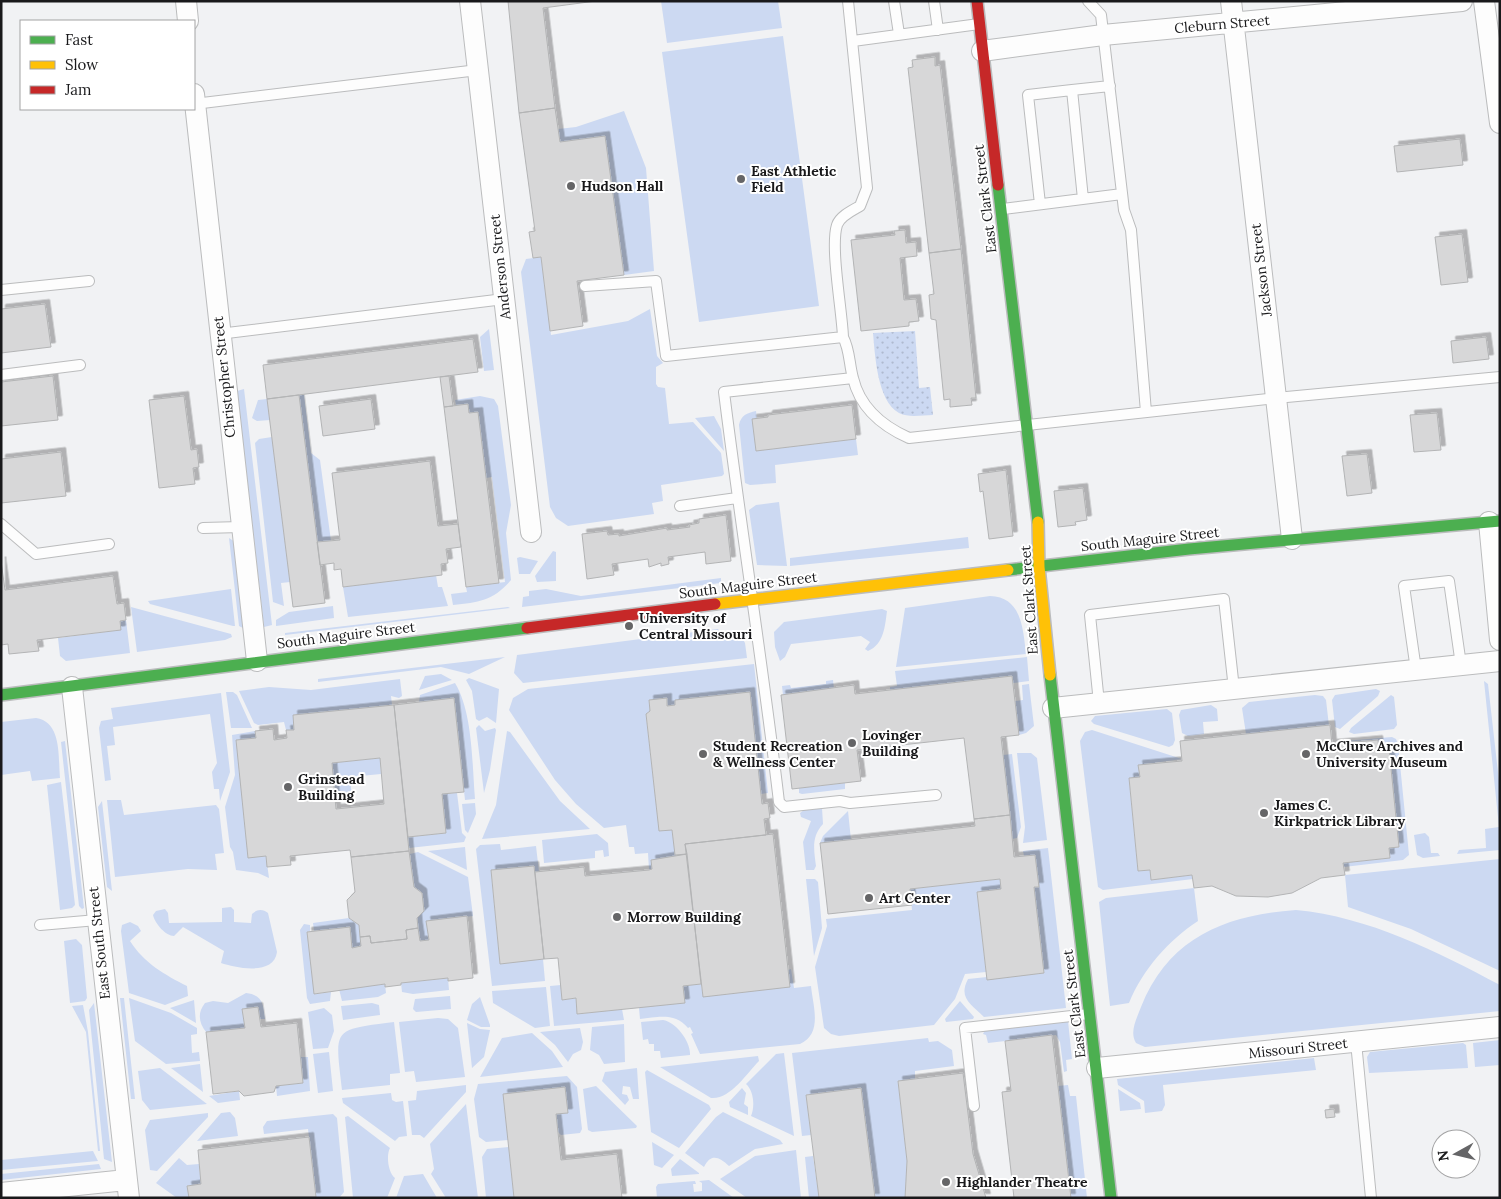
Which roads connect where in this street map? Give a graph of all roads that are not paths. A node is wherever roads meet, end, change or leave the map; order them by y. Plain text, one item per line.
1 (186, 1) edge
2 (470, 1) edge
3 (848, 1) edge
4 (894, 1) edge
5 (934, 1) edge
6 (976, 1) edge
7 (1088, 1) edge
8 (1230, 1) edge
9 (1462, 1) edge
10 (1484, 1) edge
11 (188, 20) edge
12 (1233, 23) junction
13 (979, 24) junction
14 (938, 30) junction
15 (899, 34) junction
16 (1103, 35) junction
17 (853, 41) junction
18 (982, 51) junction
19 (478, 70) junction
20 (1110, 86) junction
21 (1072, 90) junction
22 (195, 99) edge
23 (195, 108) edge
24 (1500, 124) edge
25 (1122, 194) junction
26 (1084, 198) junction
27 (1040, 204) junction
28 (1002, 210) junction
29 (89, 281) dead end
30 (585, 286) dead end
31 (1, 290) edge
32 (504, 299) junction
33 (219, 334) junction
34 (843, 337) junction
35 (80, 365) dead end
36 (1, 375) edge
37 (1500, 377) edge
38 (852, 378) junction
39 (1276, 398) junction
40 (1146, 412) junction
41 (1025, 424) junction
42 (737, 498) junction
43 (680, 506) dead end
44 (1494, 522) edge
45 (1, 524) edge
46 (241, 527) junction
47 (203, 528) dead end
48 (531, 532) dead end
49 (1292, 539) junction
50 (109, 544) dead end
51 (1039, 567) junction
52 (752, 600) junction
53 (1500, 640) edge
54 (257, 661) junction
55 (1500, 661) edge
56 (1461, 665) junction
57 (1416, 670) junction
58 (72, 687) junction
59 (1234, 689) junction
60 (1, 695) edge
61 (1099, 703) junction
62 (1053, 708) junction
63 (936, 795) dead end
64 (97, 920) junction
65 (40, 925) dead end
66 (1090, 1014) junction
67 (1500, 1027) edge
68 (1356, 1042) junction
69 (1097, 1068) junction
70 (974, 1106) dead end
71 (127, 1189) edge
72 (1, 1193) edge
73 (1111, 1198) edge
74 (1371, 1198) edge

1 - 11 street
2 - 19 street, Anderson Street
3 - 17 lane
4 - 15 lane
5 - 14 lane
6 - 13 main road, East Clark Street
7 - 16 lane
8 - 12 street, Jackson Street
9 - 12 street, Cleburn Street
10 - 24 street
12 - 16 street, Cleburn Street
12 - 39 street, Jackson Street
13 - 14 lane
13 - 18 main road, East Clark Street
14 - 15 lane
15 - 17 lane
16 - 18 street, Cleburn Street
16 - 20 lane
17 - 34 lane
18 - 28 main road, East Clark Street
19 - 22 lane
19 - 32 street, Anderson Street
20 - 21 lane
20 - 25 lane
21 - 26 lane
21 - 27 lane
23 - 33 street, Christopher Street
25 - 26 lane
25 - 40 lane
26 - 27 lane
27 - 28 lane
28 - 41 main road, East Clark Street
29 - 31 lane
30 - 34 lane
32 - 33 lane
32 - 48 street, Anderson Street
33 - 46 street, Christopher Street
34 - 38 lane
35 - 36 lane
37 - 39 lane
38 - 41 lane
38 - 42 lane
39 - 40 lane
39 - 49 street, Jackson Street
40 - 41 lane
41 - 51 main road, East Clark Street
42 - 43 lane
42 - 52 lane
44 - 49 main road, South Maguire Street
44 - 53 street
45 - 50 lane
46 - 47 lane
46 - 54 street, Christopher Street
49 - 51 main road, South Maguire Street
51 - 52 main road, South Maguire Street
51 - 62 main road, East Clark Street
52 - 54 main road, South Maguire Street
52 - 63 lane
54 - 58 main road, South Maguire Street
55 - 56 street
56 - 57 street
56 - 57 lane
57 - 59 street
58 - 60 main road, South Maguire Street
58 - 64 street, East South Street
59 - 61 street
59 - 61 lane
61 - 62 street
62 - 66 main road, East Clark Street
64 - 65 lane
64 - 71 street, East South Street
66 - 69 main road, East Clark Street
66 - 70 lane
67 - 68 street, Missouri Street
68 - 69 street, Missouri Street
68 - 74 lane
69 - 73 main road, East Clark Street
71 - 72 street

